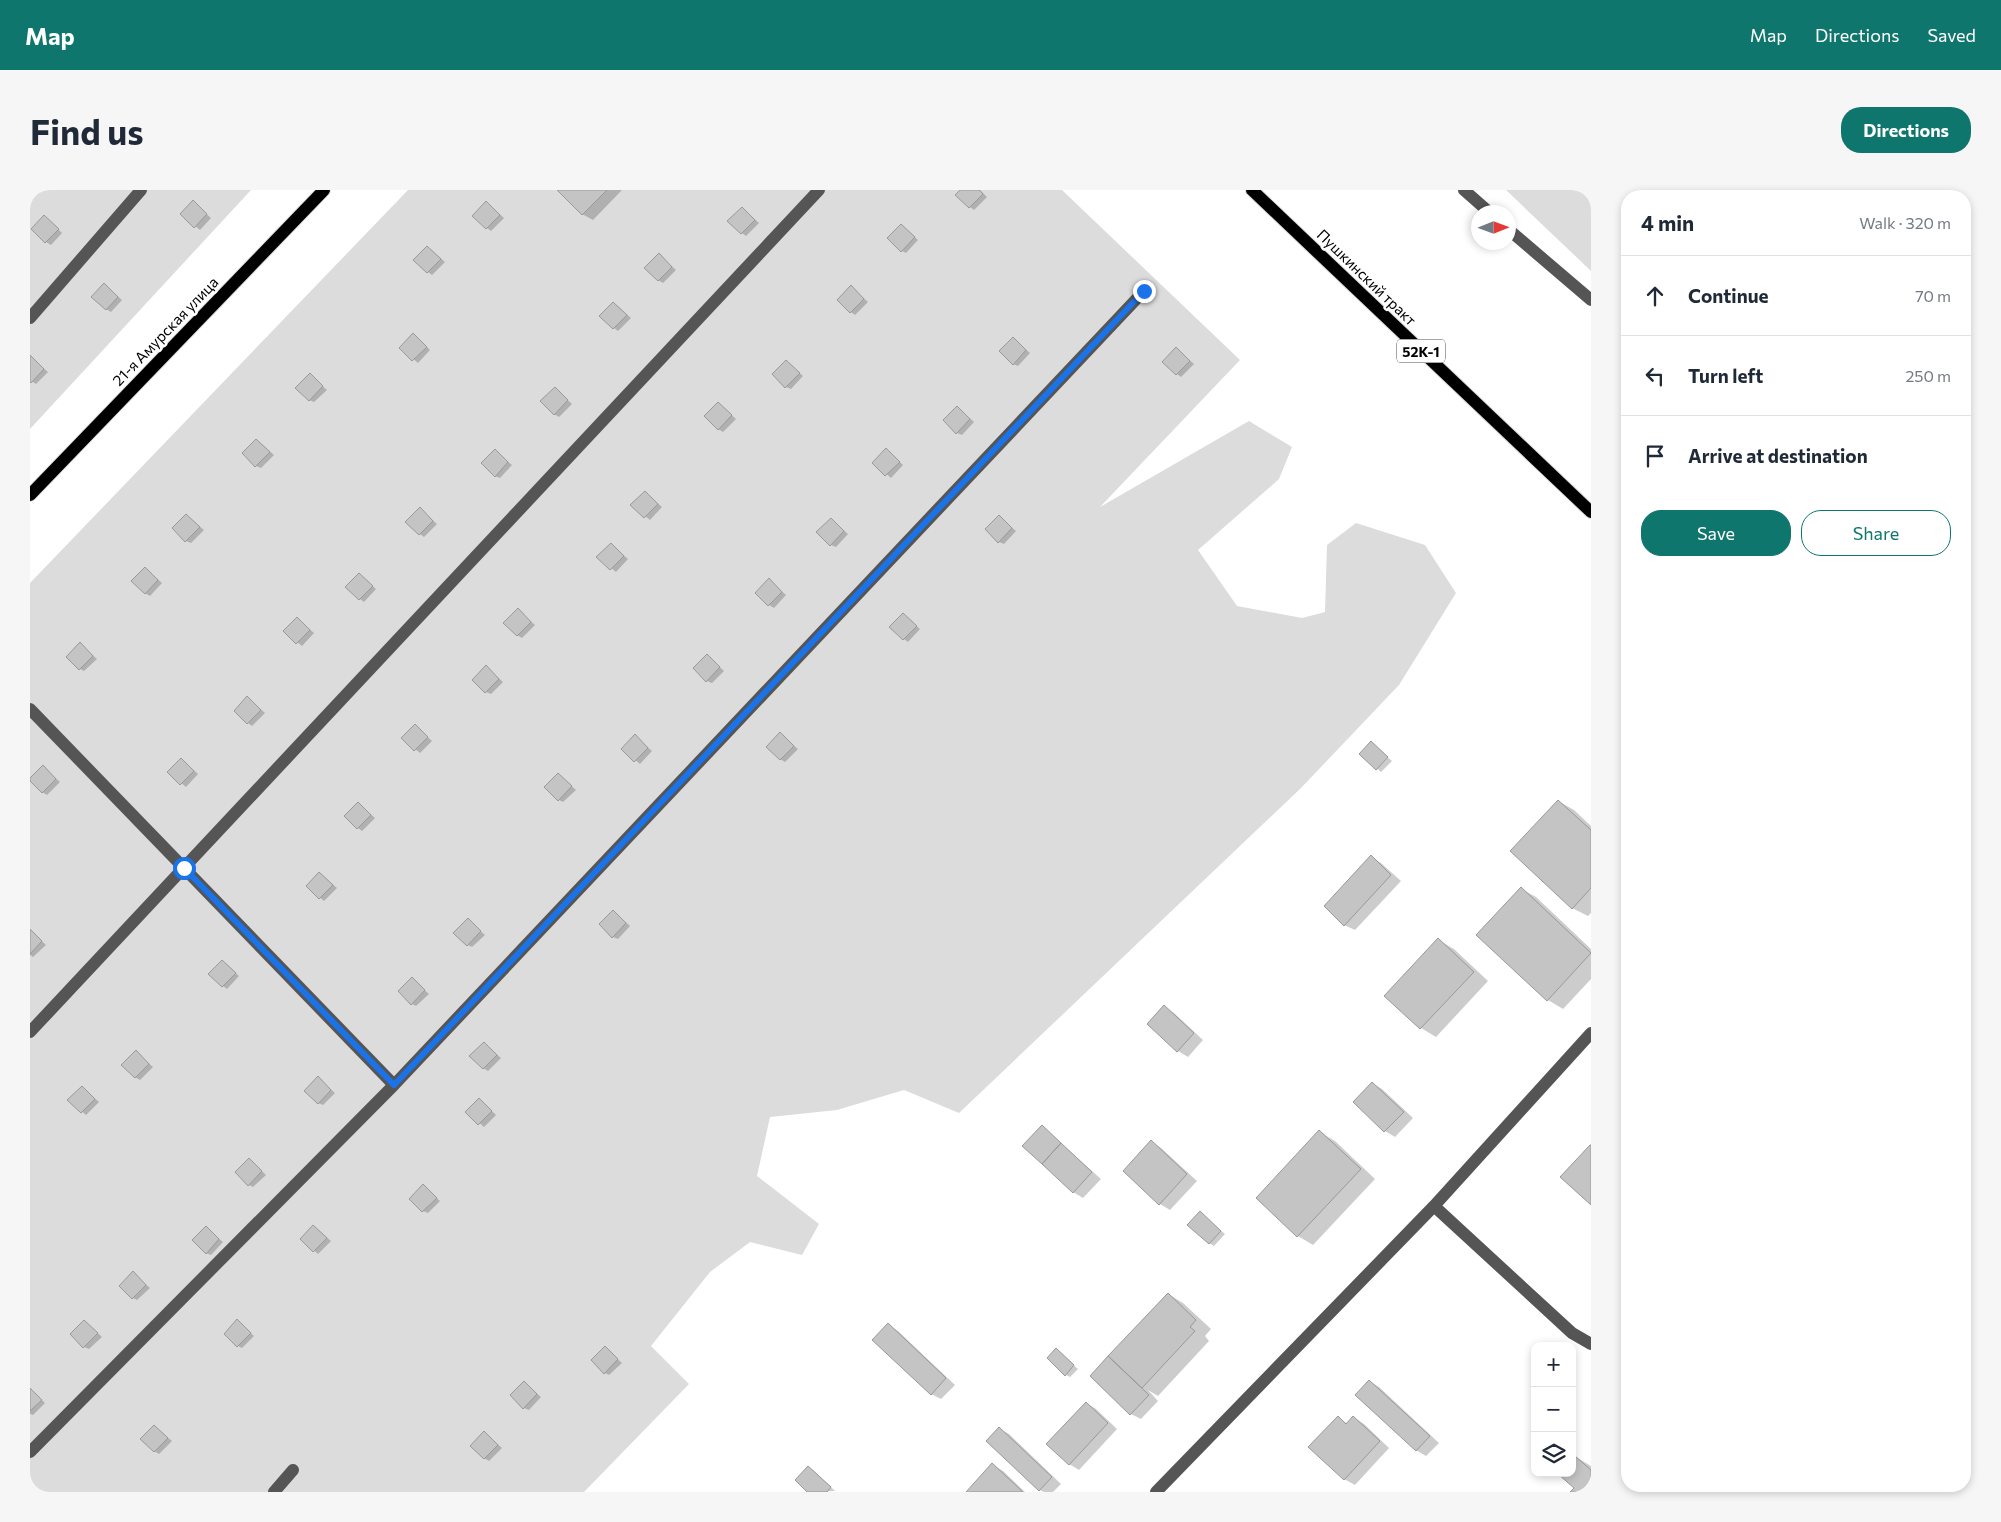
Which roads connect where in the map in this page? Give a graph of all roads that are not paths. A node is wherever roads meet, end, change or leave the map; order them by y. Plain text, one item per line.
1 (141, 190) edge
2 (324, 190) edge
3 (819, 190) edge
4 (1252, 190) edge
5 (1469, 192) edge
6 (1482, 205) edge
7 (1516, 236) edge
8 (1144, 291) dead end
9 (1591, 300) edge
10 (30, 318) edge
11 (30, 495) edge
12 (1591, 512) edge
13 (30, 709) edge
14 (184, 868) junction
15 (30, 1032) edge
16 (1591, 1033) edge
17 (394, 1085) junction
18 (1434, 1206) junction
19 (1591, 1344) edge
20 (30, 1452) edge
21 (293, 1470) dead end
22 (274, 1492) edge
23 (1156, 1492) edge

1 - 10 lane
2 - 11 main road, 21-я Амурская улица
3 - 14 lane
4 - 12 main road, Пушкинский тракт / 52К-1
5 - 6 lane
7 - 9 lane
8 - 17 lane
13 - 14 lane
14 - 15 lane
14 - 17 lane
16 - 18 lane
17 - 20 lane
18 - 19 lane
18 - 23 lane
21 - 22 lane

